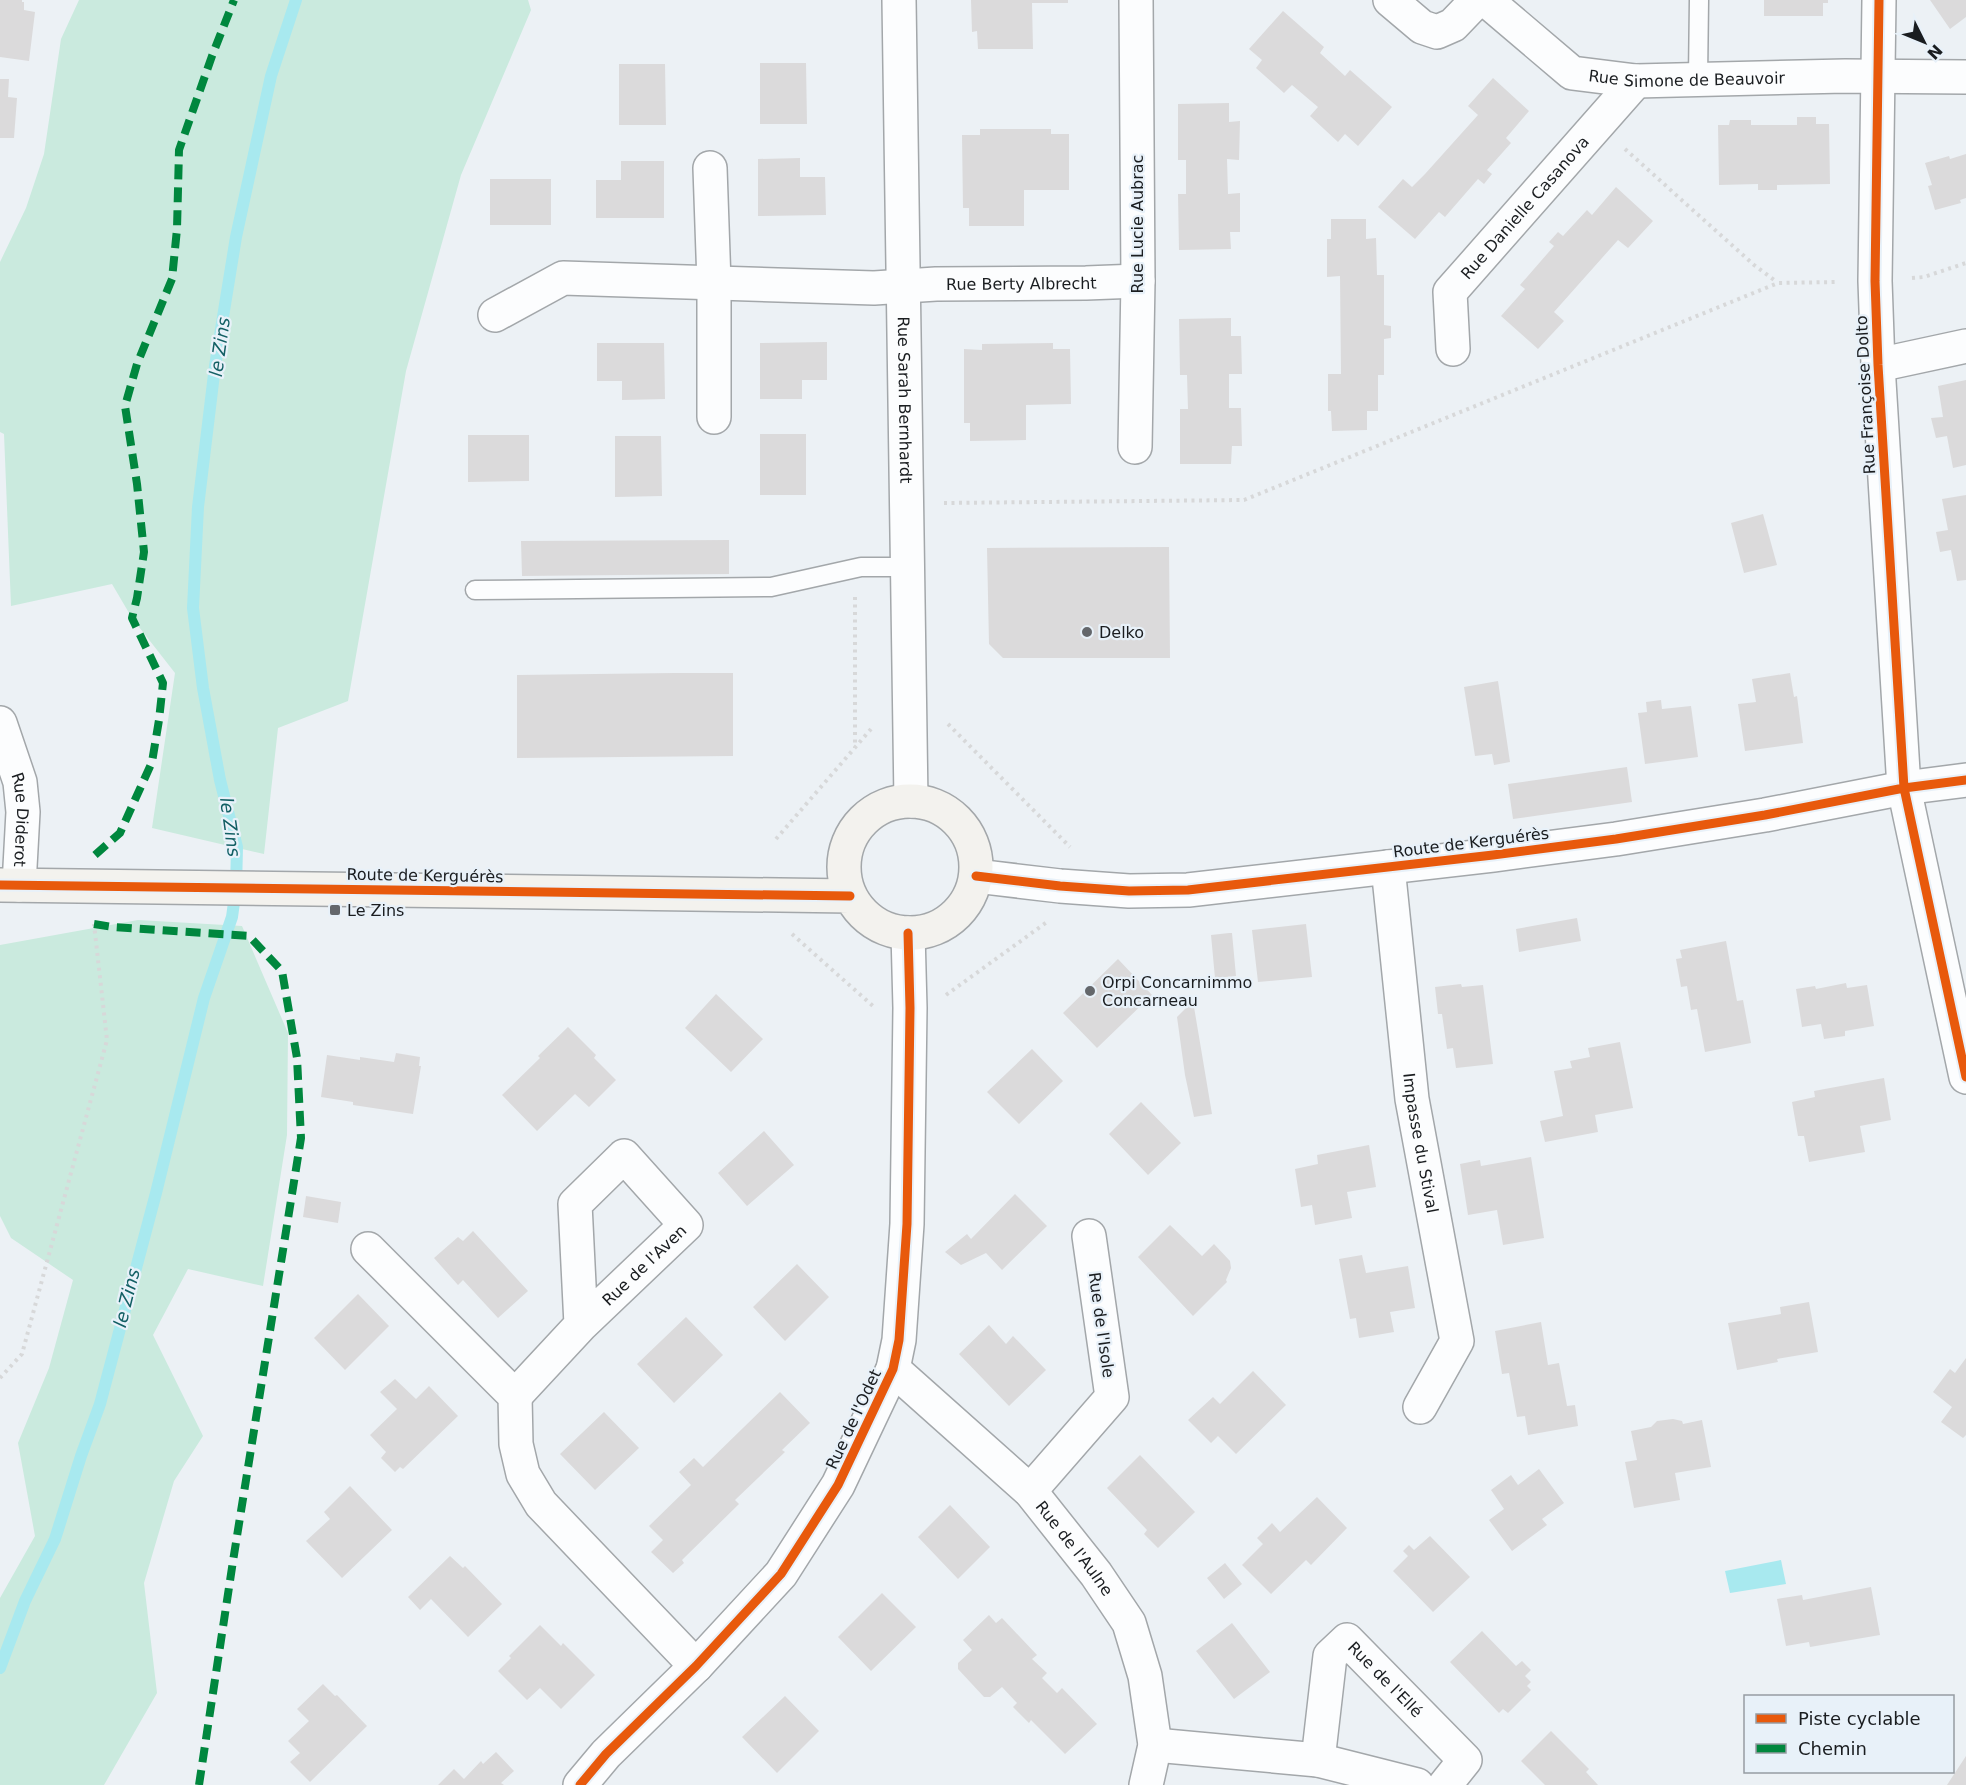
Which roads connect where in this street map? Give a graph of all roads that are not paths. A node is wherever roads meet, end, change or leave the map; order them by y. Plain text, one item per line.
1 (899, 0) edge
2 (1136, 0) edge
3 (1390, 0) edge
4 (1477, 0) edge
5 (1486, 0) edge
6 (1699, 0) edge
7 (1879, 0) edge
8 (1879, 76) junction
9 (1966, 77) edge
10 (1698, 78) junction
11 (1636, 81) junction
12 (710, 168) dead end
13 (1138, 280) junction
14 (714, 283) junction
15 (903, 286) junction
16 (495, 315) dead end
17 (1966, 346) edge
18 (1453, 349) dead end
19 (1878, 365) junction
20 (714, 417) dead end
21 (1135, 447) dead end
22 (908, 567) junction
23 (475, 590) dead end
24 (0, 723) edge
25 (1966, 780) edge
26 (1904, 788) junction
27 (911, 801) junction
28 (1388, 867) junction
29 (976, 876) junction
30 (9, 885) edge
31 (850, 896) junction
32 (908, 933) junction
33 (1966, 1077) edge
34 (1089, 1236) dead end
35 (368, 1249) dead end
36 (581, 1325) junction
37 (893, 1368) junction
38 (515, 1396) junction
39 (1420, 1407) dead end
40 (1030, 1491) junction
41 (696, 1666) junction
42 (1155, 1745) junction
43 (1318, 1760) junction
44 (580, 1785) edge
45 (1146, 1785) edge
46 (1417, 1785) edge
47 (1445, 1785) edge

1 - 15 street, Rue Sarah Bernhardt
2 - 13 street, Rue Lucie Aubrac
3 - 4 street
5 - 11 street, Rue Simone de Beauvoir
6 - 10 lane
7 - 8 street, Rue Françoise Dolto
8 - 9 street, Rue Simone de Beauvoir
8 - 10 street, Rue Simone de Beauvoir
8 - 19 street, Rue Françoise Dolto
10 - 11 street, Rue Simone de Beauvoir
11 - 18 street, Rue Danielle Casanova
12 - 14 street
13 - 15 street, Rue Berty Albrecht
13 - 21 street, Rue Lucie Aubrac
14 - 15 street, Rue Berty Albrecht
14 - 16 street, Rue Berty Albrecht
14 - 20 street
15 - 22 street, Rue Sarah Bernhardt
17 - 19 street
19 - 26 street, Rue Françoise Dolto
22 - 23 lane
22 - 27 street, Rue Sarah Bernhardt
24 - 30 street, Rue Diderot
25 - 26 street, Route de Kerguérès
26 - 28 street, Route de Kerguérès
26 - 33 street, Rue Françoise Dolto
27 - 29 main road
27 - 31 main road
28 - 29 street, Route de Kerguérès
28 - 39 street, Impasse du Stival
29 - 32 main road
30 - 31 main road, Route de Kerguérès
31 - 32 main road
32 - 37 street, Rue de l'Odet
34 - 40 street, Rue de l'Isole
35 - 38 street
36 - 36 street, Rue de l'Aven
36 - 38 street, Rue de l'Aven
37 - 40 street, Rue de l'Aulne
37 - 41 street, Rue de l'Odet
38 - 41 street
40 - 42 street, Rue de l'Aulne
41 - 44 street, Rue de l'Odet
42 - 43 street
42 - 45 street, Rue de l'Aulne
43 - 46 street
43 - 47 street, Rue de l'Ellé

